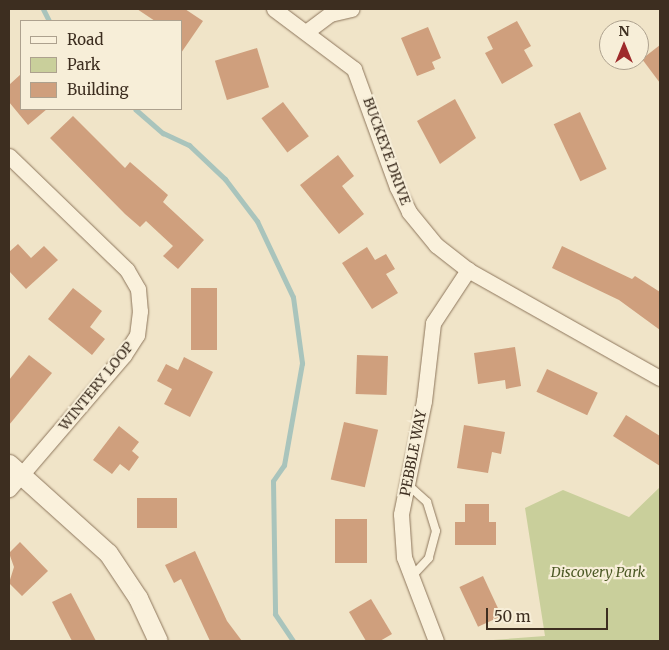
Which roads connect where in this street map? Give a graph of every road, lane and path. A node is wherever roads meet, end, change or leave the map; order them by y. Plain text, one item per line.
1 (274, 9) edge
2 (351, 9) edge
3 (306, 32) junction
4 (9, 156) edge
5 (468, 270) junction
6 (660, 378) edge
7 (15, 470) edge
8 (407, 484) junction
9 (9, 489) edge
10 (411, 577) junction
11 (158, 641) edge
12 (436, 641) edge

1 - 3 street, BUCKEYE DRIVE
2 - 3 street
3 - 5 street, BUCKEYE DRIVE
4 - 7 street, WINTERY LOOP
5 - 6 street, BUCKEYE DRIVE
5 - 8 street, PEBBLE WAY
7 - 9 street, WINTERY LOOP
7 - 11 street
8 - 10 street, PEBBLE WAY
8 - 10 lane
10 - 12 street, PEBBLE WAY

